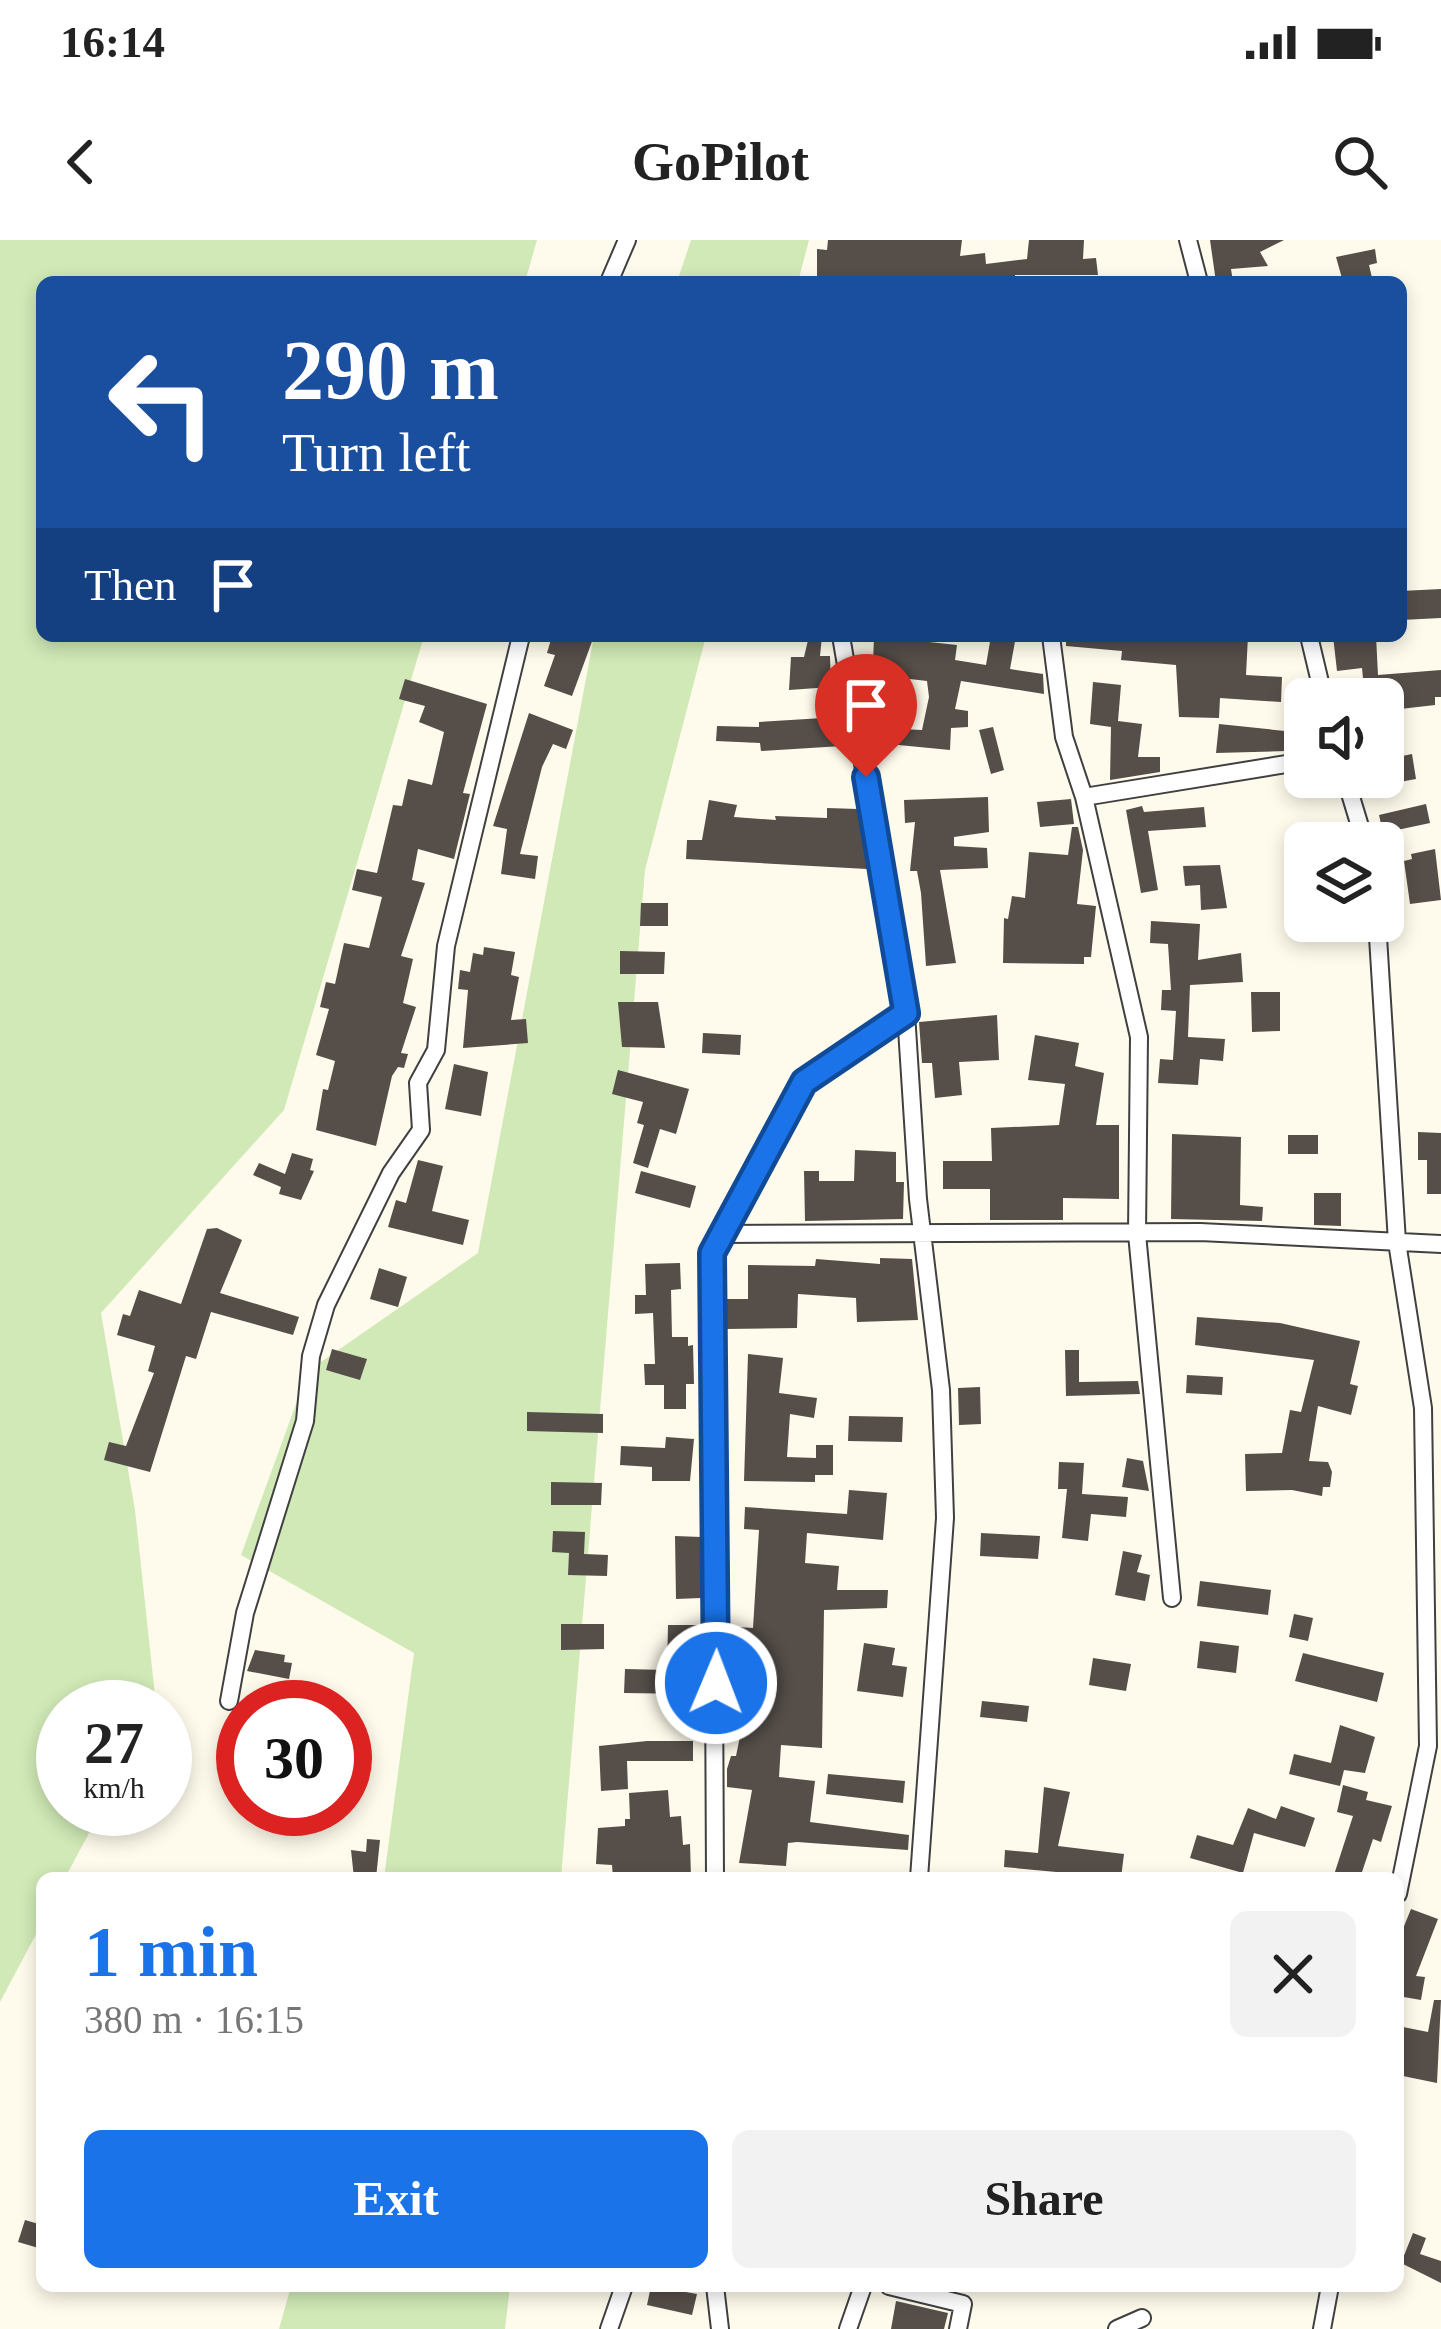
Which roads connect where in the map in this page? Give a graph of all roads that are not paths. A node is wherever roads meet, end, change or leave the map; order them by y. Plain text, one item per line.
1 (627, 240) edge
2 (1188, 240) edge
3 (612, 276) edge
4 (1197, 276) edge
5 (520, 642) edge
6 (842, 642) edge
7 (1052, 642) edge
8 (1310, 642) edge
9 (1319, 678) edge
10 (1284, 764) edge
11 (1084, 797) junction
12 (1377, 942) edge
13 (906, 1013) junction
14 (720, 1234) junction
15 (922, 1234) junction
16 (1137, 1234) junction
17 (1397, 1242) junction
18 (1441, 1244) edge
19 (1172, 1598) dead end
20 (233, 1680) edge
21 (715, 1872) edge
22 (919, 1872) edge
23 (1402, 1872) edge
24 (622, 2292) edge
25 (716, 2292) edge
26 (861, 2292) edge
27 (914, 2292) edge
28 (1329, 2292) edge
29 (1142, 2318) dead end
30 (609, 2329) edge
31 (719, 2329) edge
32 (848, 2329) edge
33 (958, 2329) edge
34 (1117, 2329) edge
35 (1322, 2329) edge

1 - 3 street
2 - 4 street
5 - 20 street
6 - 13 street
7 - 11 street
8 - 9 street
10 - 11 street
11 - 16 street
12 - 17 street
13 - 14 street
13 - 15 street
14 - 15 street
14 - 21 street
15 - 16 street
15 - 22 street
16 - 17 street
16 - 19 street
17 - 18 street
17 - 23 street
24 - 30 street
25 - 31 street
26 - 32 street
27 - 33 street
28 - 35 street
29 - 34 street

